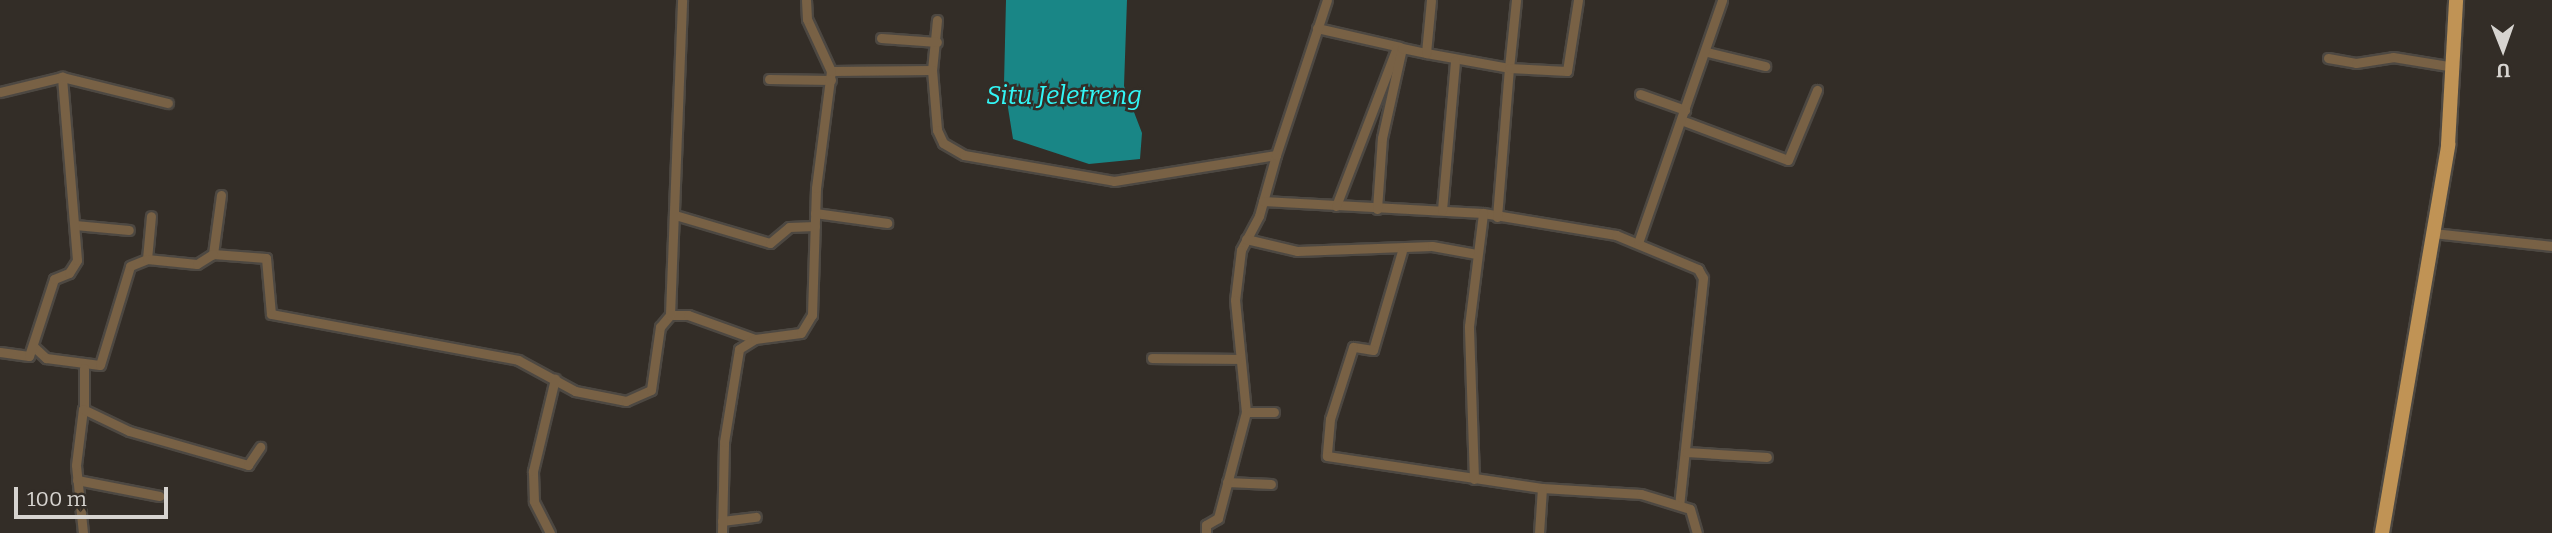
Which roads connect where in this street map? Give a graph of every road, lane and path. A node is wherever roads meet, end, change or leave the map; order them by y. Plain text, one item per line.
1 (682, 0) edge
2 (806, 0) edge
3 (1327, 0) edge
4 (1431, 0) edge
5 (1516, 0) edge
6 (1578, 0) edge
7 (1722, 0) edge
8 (2456, 0) edge
9 (937, 20) dead end
10 (1317, 28) junction
11 (881, 38) dead end
12 (937, 42) junction
13 (1399, 47) junction
14 (1707, 52) junction
15 (1426, 53) junction
16 (2328, 58) dead end
17 (1455, 61) junction
18 (1765, 66) dead end
19 (2456, 67) junction
20 (1509, 68) junction
21 (932, 70) junction
22 (831, 75) junction
23 (62, 77) junction
24 (769, 79) dead end
25 (1816, 90) dead end
26 (0, 92) edge
27 (1640, 94) dead end
28 (168, 103) dead end
29 (1685, 110) junction
30 (1681, 120) junction
31 (1276, 155) junction
32 (221, 195) dead end
33 (1263, 201) junction
34 (1336, 205) junction
35 (1377, 209) junction
36 (1442, 210) junction
37 (815, 213) junction
38 (1483, 213) junction
39 (675, 215) junction
40 (151, 216) dead end
41 (1497, 217) junction
42 (887, 223) dead end
43 (75, 225) junction
44 (815, 226) junction
45 (129, 230) dead end
46 (2433, 233) junction
47 (1246, 239) junction
48 (1638, 243) junction
49 (2552, 246) edge
50 (1402, 251) junction
51 (213, 254) junction
52 (1476, 254) junction
53 (147, 259) junction
54 (670, 315) junction
55 (755, 339) junction
56 (33, 346) junction
57 (0, 352) edge
58 (1152, 358) dead end
59 (1239, 359) junction
60 (85, 368) junction
61 (555, 379) junction
62 (84, 408) junction
63 (1246, 412) junction
64 (1274, 412) dead end
65 (260, 447) dead end
66 (1686, 452) junction
67 (1767, 457) dead end
68 (1474, 479) junction
69 (77, 480) junction
70 (1227, 482) junction
71 (1271, 484) dead end
72 (1542, 488) junction
73 (159, 496) dead end
74 (1679, 505) junction
75 (756, 517) dead end
76 (722, 521) junction
77 (83, 533) edge
78 (550, 533) edge
79 (722, 533) edge
80 (1206, 533) edge
81 (1539, 533) edge
82 (1698, 533) edge
83 (2382, 533) edge

1 - 39 street
2 - 22 street
3 - 10 street
4 - 15 street
5 - 20 street
6 - 20 street
7 - 14 street
8 - 19 main road
9 - 12 street
10 - 13 street
10 - 31 street
11 - 12 street
12 - 21 street
13 - 15 street
13 - 34 street
13 - 35 street
14 - 18 street
14 - 29 street
15 - 17 street
16 - 19 street
17 - 20 street
17 - 36 street
19 - 46 main road
20 - 41 street
21 - 22 street
21 - 31 street
22 - 24 street
22 - 37 street
23 - 26 street
23 - 28 street
23 - 43 street
25 - 30 street
27 - 29 street
29 - 30 street
30 - 48 street
31 - 33 street
32 - 51 street
33 - 34 street
33 - 47 street
34 - 35 street
35 - 36 street
36 - 38 street
37 - 42 street
37 - 44 street
38 - 41 street
38 - 52 street
39 - 44 street
39 - 54 street
40 - 53 street
41 - 48 street
43 - 45 street
43 - 56 street
44 - 55 street
46 - 49 street
46 - 83 main road
47 - 50 street
47 - 59 street
48 - 66 street
50 - 52 street
50 - 68 street
51 - 53 street
51 - 61 street
52 - 68 street
53 - 60 street
54 - 55 street
54 - 61 street
55 - 76 street
56 - 57 street
56 - 60 street
58 - 59 street
59 - 63 street
60 - 62 street
61 - 78 street
62 - 65 street
62 - 69 street
63 - 64 street
63 - 70 street
66 - 67 street
66 - 74 street
68 - 72 street
69 - 73 street
69 - 77 street
70 - 71 street
70 - 80 street
72 - 74 street
72 - 81 street
74 - 82 street
75 - 76 street
76 - 79 street

